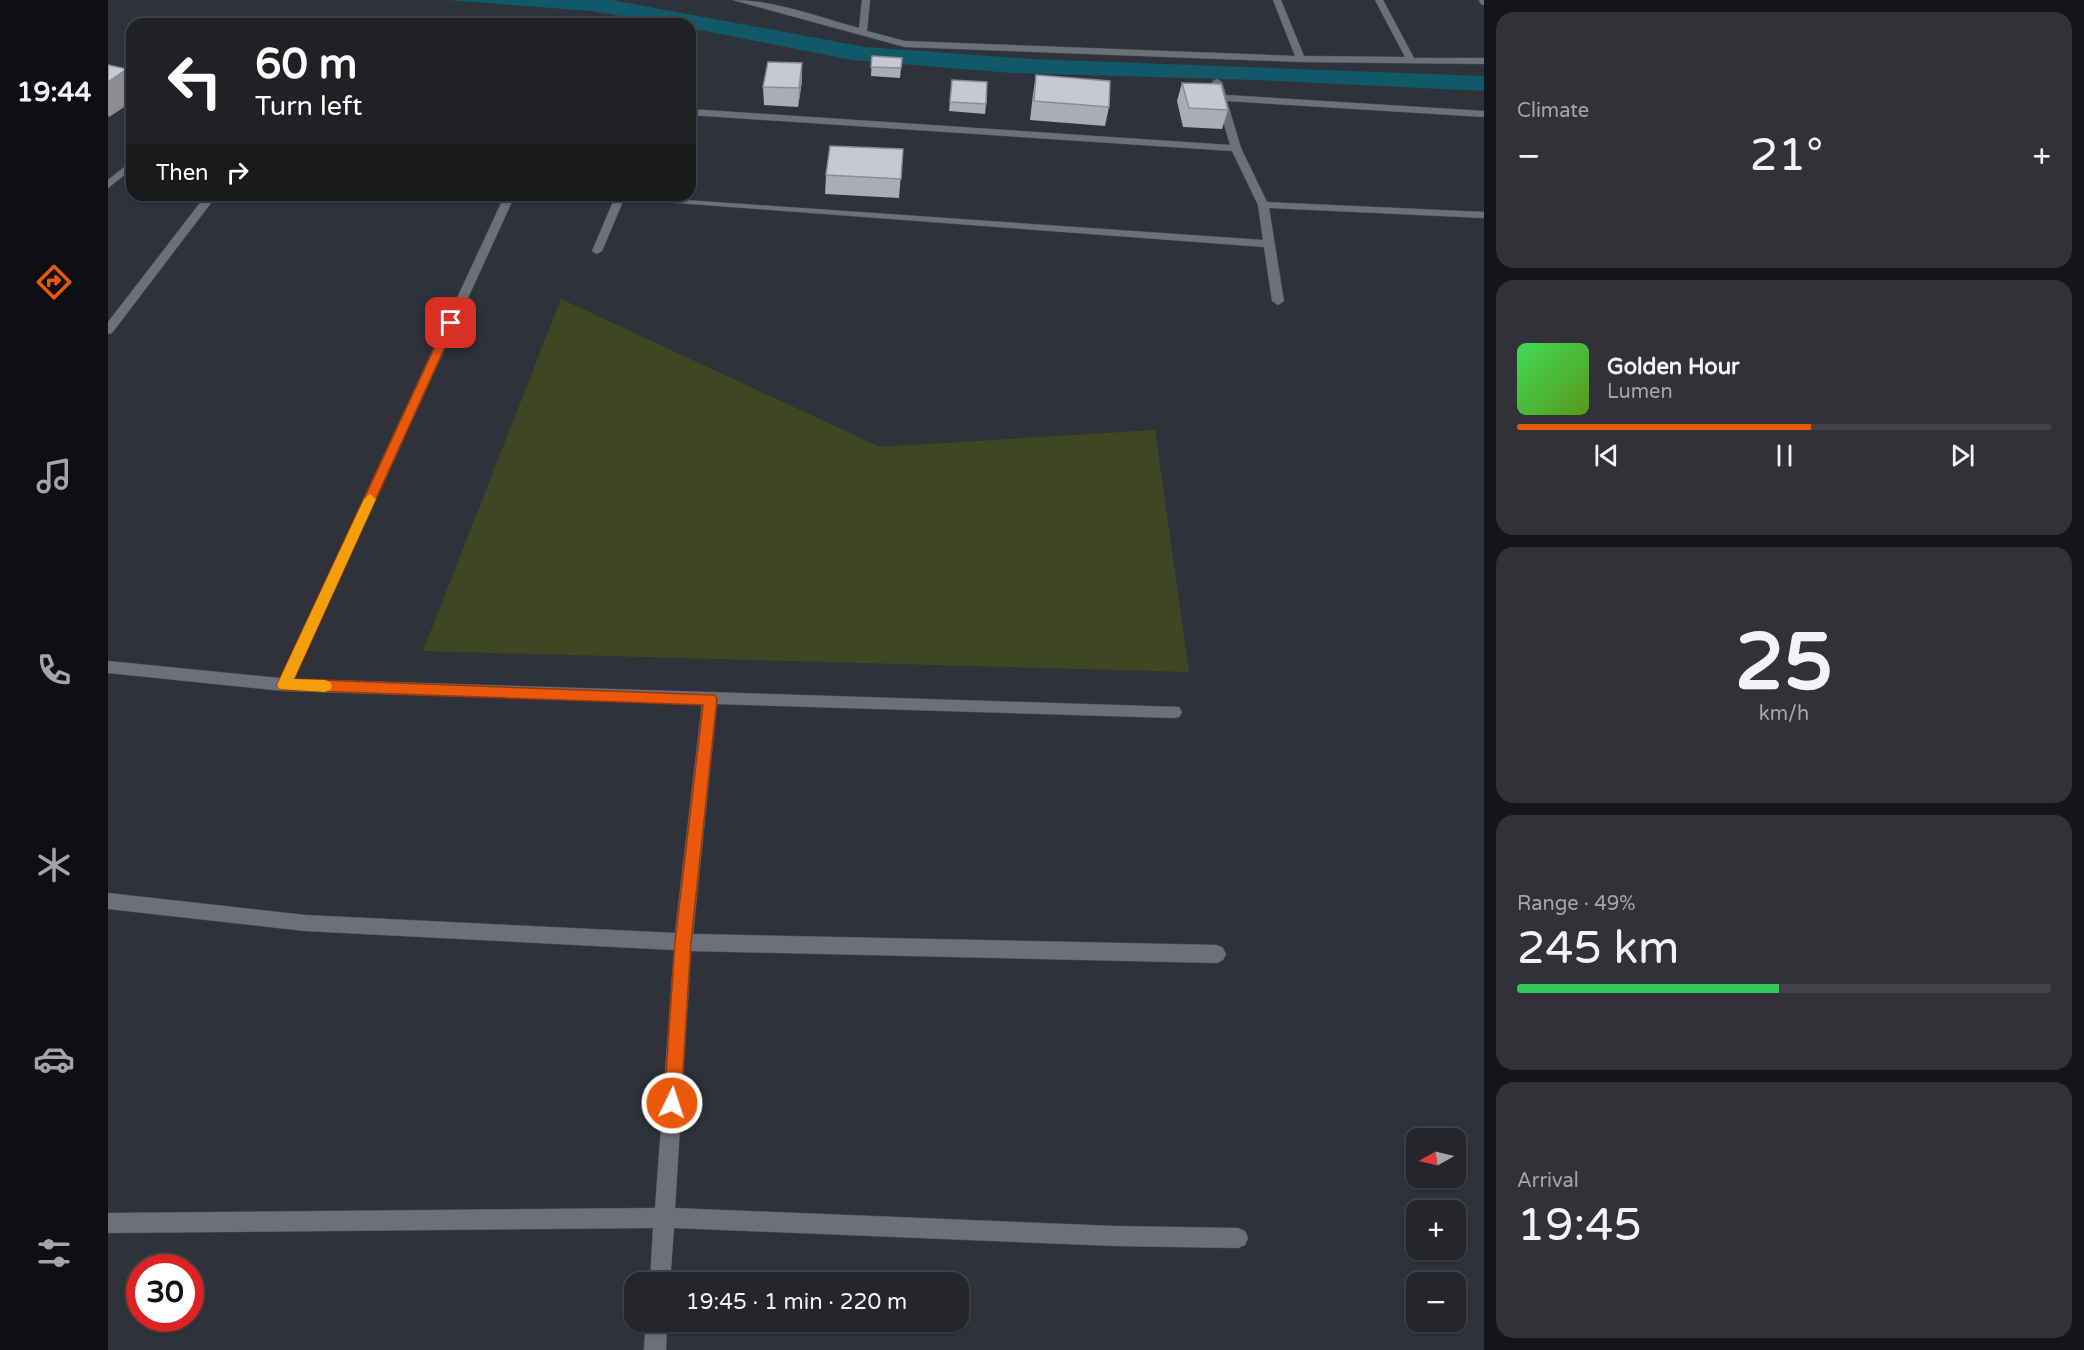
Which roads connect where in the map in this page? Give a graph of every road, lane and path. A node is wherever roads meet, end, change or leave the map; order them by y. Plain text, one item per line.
1 (737, 0) edge
2 (789, 0) edge
3 (866, 0) edge
4 (1277, 0) edge
5 (1379, 0) edge
6 (787, 11) junction
7 (863, 31) junction
8 (1301, 59) junction
9 (1411, 60) junction
10 (1484, 62) edge
11 (1217, 82) edge
12 (1222, 98) junction
13 (696, 112) edge
14 (1484, 114) edge
15 (1236, 148) junction
16 (126, 169) edge
17 (108, 185) edge
18 (207, 201) dead end
19 (507, 201) edge
20 (618, 201) edge
21 (696, 201) edge
22 (1263, 205) junction
23 (1484, 215) edge
24 (1269, 244) junction
25 (597, 251) dead end
26 (1278, 301) dead end
27 (108, 330) edge
28 (108, 667) edge
29 (284, 685) junction
30 (710, 699) junction
31 (1174, 712) dead end
32 (108, 901) edge
33 (683, 942) junction
34 (1217, 954) dead end
35 (664, 1218) junction
36 (108, 1223) edge
37 (1238, 1238) dead end
38 (661, 1272) edge
39 (656, 1332) edge
40 (655, 1350) edge

1 - 6 street
2 - 6 street
3 - 7 street
4 - 8 street
5 - 9 street
6 - 7 street
7 - 8 street
8 - 9 street
9 - 10 street
11 - 12 street
12 - 14 street
12 - 15 street
13 - 15 street
15 - 22 street
16 - 17 street
18 - 27 street
19 - 29 street
20 - 25 street
21 - 24 street
22 - 23 street
22 - 24 street
24 - 26 street
28 - 29 street
29 - 30 street
30 - 31 street
30 - 33 street
32 - 33 street
33 - 34 street
33 - 35 street
35 - 36 street
35 - 37 street
35 - 38 street
39 - 40 street

